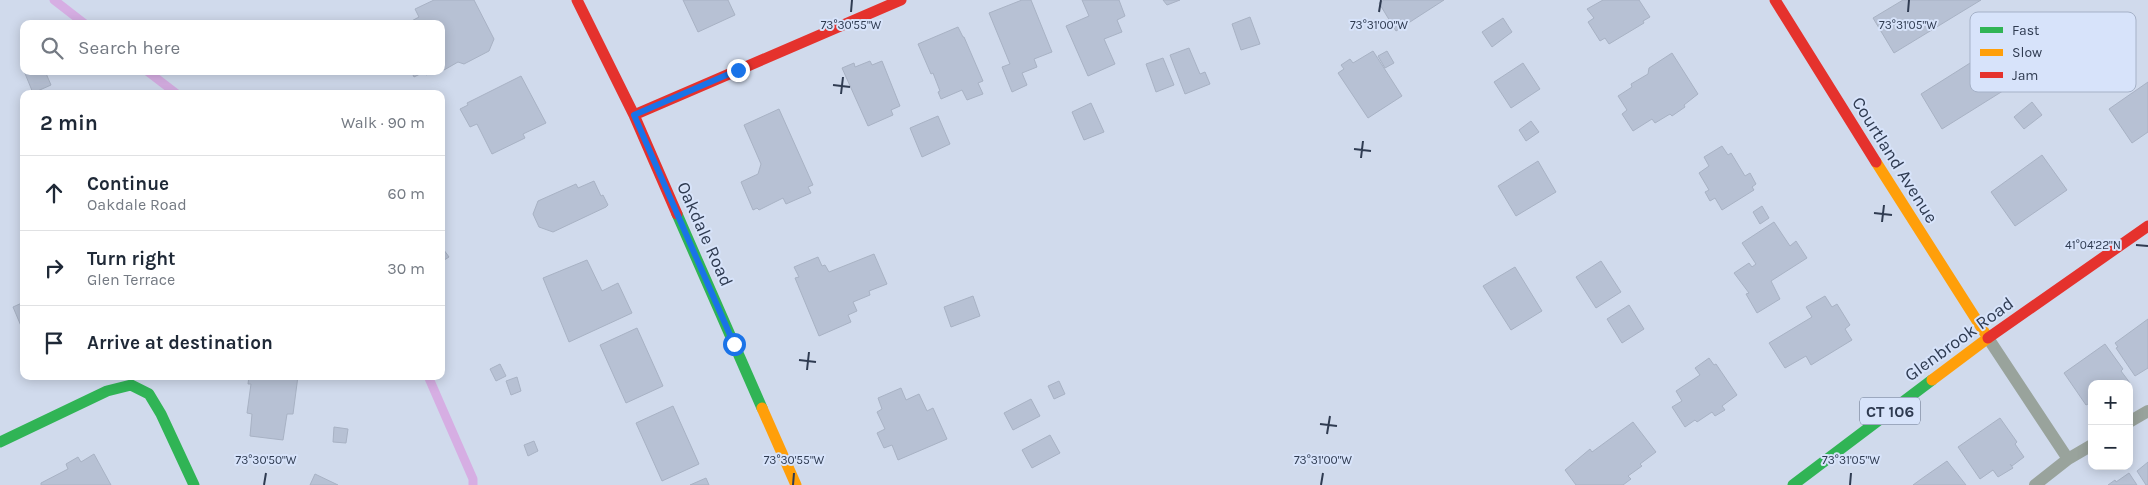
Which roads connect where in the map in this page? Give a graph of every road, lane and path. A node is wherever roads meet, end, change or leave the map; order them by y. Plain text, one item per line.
1 (577, 0) edge
2 (901, 0) edge
3 (1775, 0) edge
4 (634, 115) junction
5 (2148, 226) edge
6 (1988, 338) junction
7 (2148, 411) edge
8 (2133, 420) edge
9 (0, 442) edge
10 (2088, 447) edge
11 (2068, 459) junction
12 (194, 485) edge
13 (796, 485) edge
14 (1793, 485) edge
15 (2035, 485) edge

1 - 4 street, Oakdale Road
2 - 4 street
3 - 6 street, Courtland Avenue
4 - 13 street, Oakdale Road
5 - 6 street, Glenbrook Road
6 - 11 lane
6 - 14 street, Glenbrook Road / CT 106
7 - 8 lane
9 - 12 street
10 - 11 lane
11 - 15 lane

